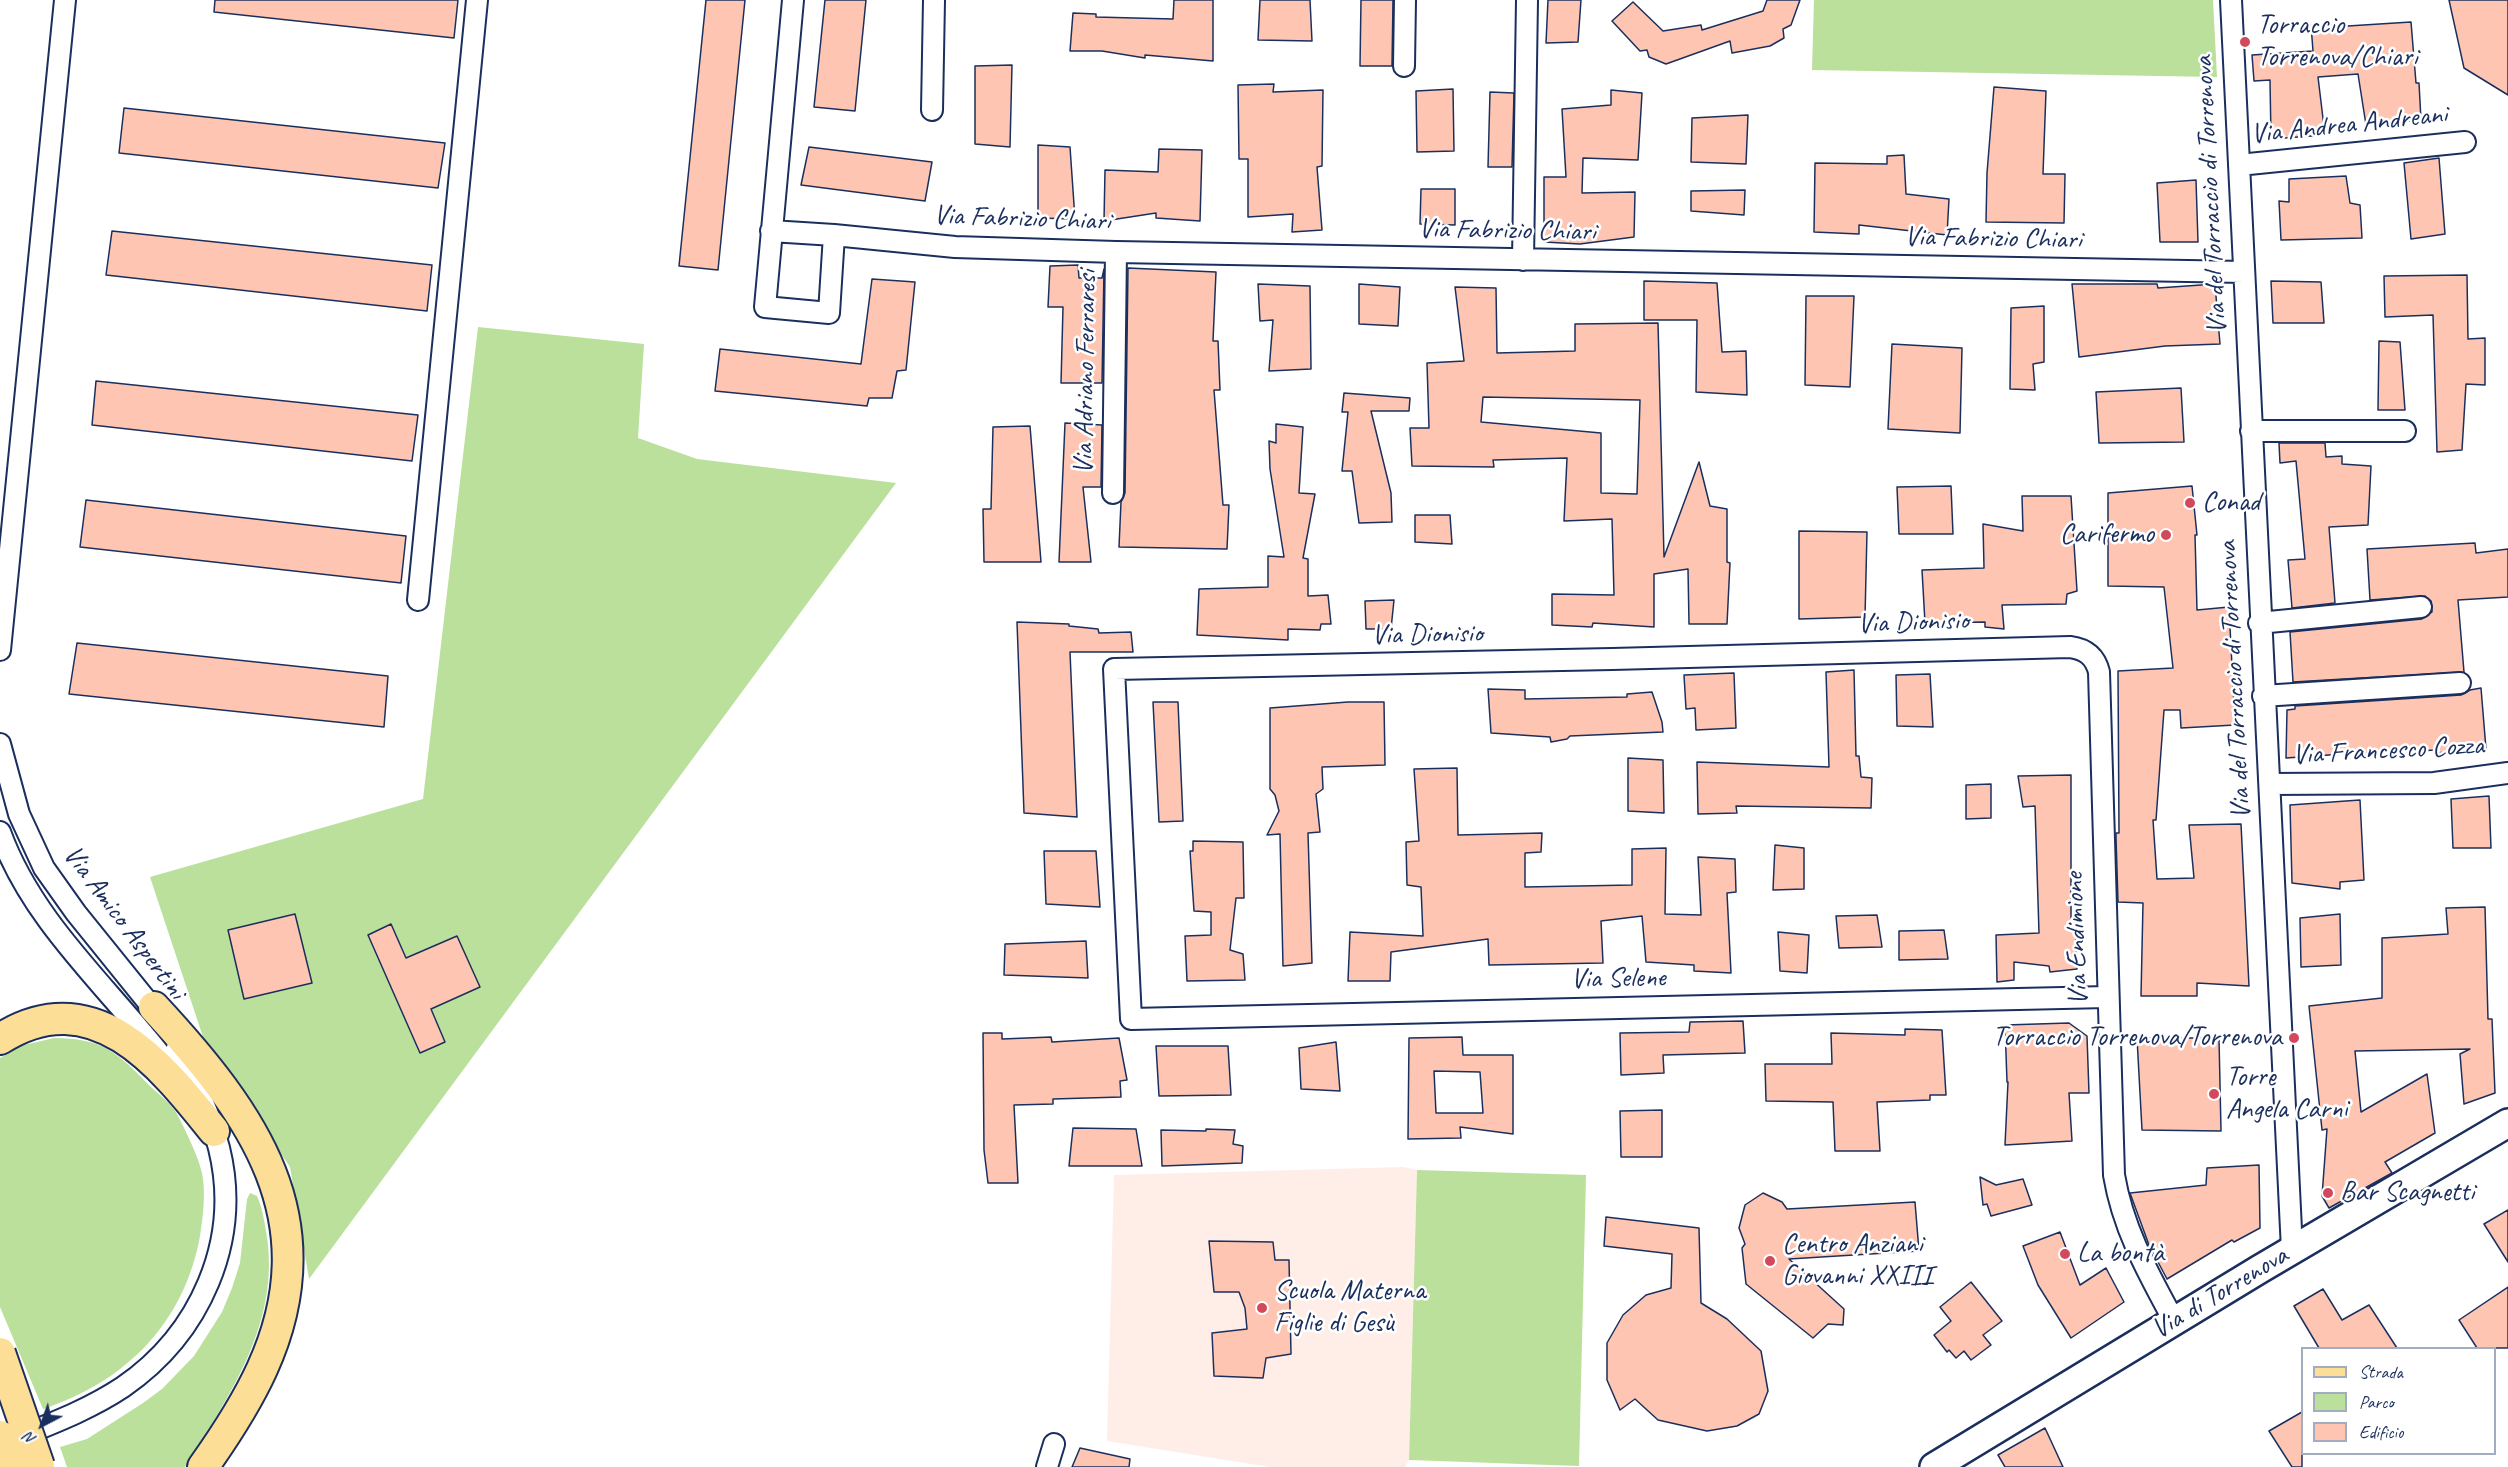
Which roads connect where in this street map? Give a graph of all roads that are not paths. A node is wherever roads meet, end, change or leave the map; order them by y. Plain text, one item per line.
1 (65, 0) edge
2 (477, 0) edge
3 (793, 0) edge
4 (934, 0) edge
5 (1405, 0) edge
6 (1527, 0) edge
7 (2230, 0) edge
8 (1404, 66) dead end
9 (932, 110) dead end
10 (2464, 142) dead end
11 (2239, 165) junction
12 (771, 231) junction
13 (834, 235) junction
14 (1116, 252) junction
15 (1523, 260) junction
16 (2244, 272) junction
17 (2251, 431) junction
18 (2405, 431) dead end
19 (1113, 493) dead end
20 (418, 600) dead end
21 (2421, 607) dead end
22 (2259, 623) junction
23 (0, 650) edge
24 (2090, 654) joint
25 (2460, 683) dead end
26 (2263, 696) junction
27 (0, 744) edge
28 (2508, 773) edge
29 (2270, 784) junction
30 (0, 832) edge
31 (2107, 997) junction
32 (154, 1007) junction
33 (1131, 1019) joint
34 (0, 1039) edge
35 (2508, 1123) edge
36 (214, 1131) junction
37 (2292, 1250) junction
38 (2174, 1320) junction
39 (0, 1353) edge
40 (0, 1436) edge
41 (0, 1444) edge
42 (1054, 1444) dead end
43 (10, 1467) edge
44 (40, 1467) edge
45 (203, 1467) edge
46 (1047, 1467) edge
47 (1934, 1467) edge

1 - 23 street
2 - 20 street
3 - 12 street
4 - 9 street
5 - 8 street
6 - 15 street
7 - 11 street, Via del Torraccio di Torrenova
10 - 11 street, Via Andrea Andreani
11 - 16 street, Via del Torraccio di Torrenova
12 - 13 street, Via Fabrizio Chiari
12 - 13 street
13 - 14 street, Via Fabrizio Chiari
14 - 15 street, Via Fabrizio Chiari
14 - 19 street, Via Adriano Ferraresi
15 - 16 street, Via Fabrizio Chiari
16 - 17 street, Via del Torraccio di Torrenova
17 - 18 street
17 - 22 street, Via del Torraccio di Torrenova
21 - 22 street
22 - 26 street, Via del Torraccio di Torrenova
24 - 31 street, Via Endimione
24 - 33 street, Via Dionisio
25 - 26 street
26 - 29 street, Via del Torraccio di Torrenova
27 - 32 street, Via Amico Aspertini
28 - 29 street, Via Francesco Cozza
29 - 37 street, Via del Torraccio di Torrenova
30 - 36 street, Via Amico Aspertini
31 - 33 street, Via Selene
31 - 38 street, Via Endimione
32 - 36 street, Via Amico Aspertini
32 - 45 main road
34 - 36 main road
35 - 37 street, Via di Torrenova
36 - 41 street, Via Amico Aspertini
37 - 38 street, Via di Torrenova
38 - 47 street, Via di Torrenova
39 - 44 main road, bridge
40 - 43 main road, bridge
42 - 46 street

